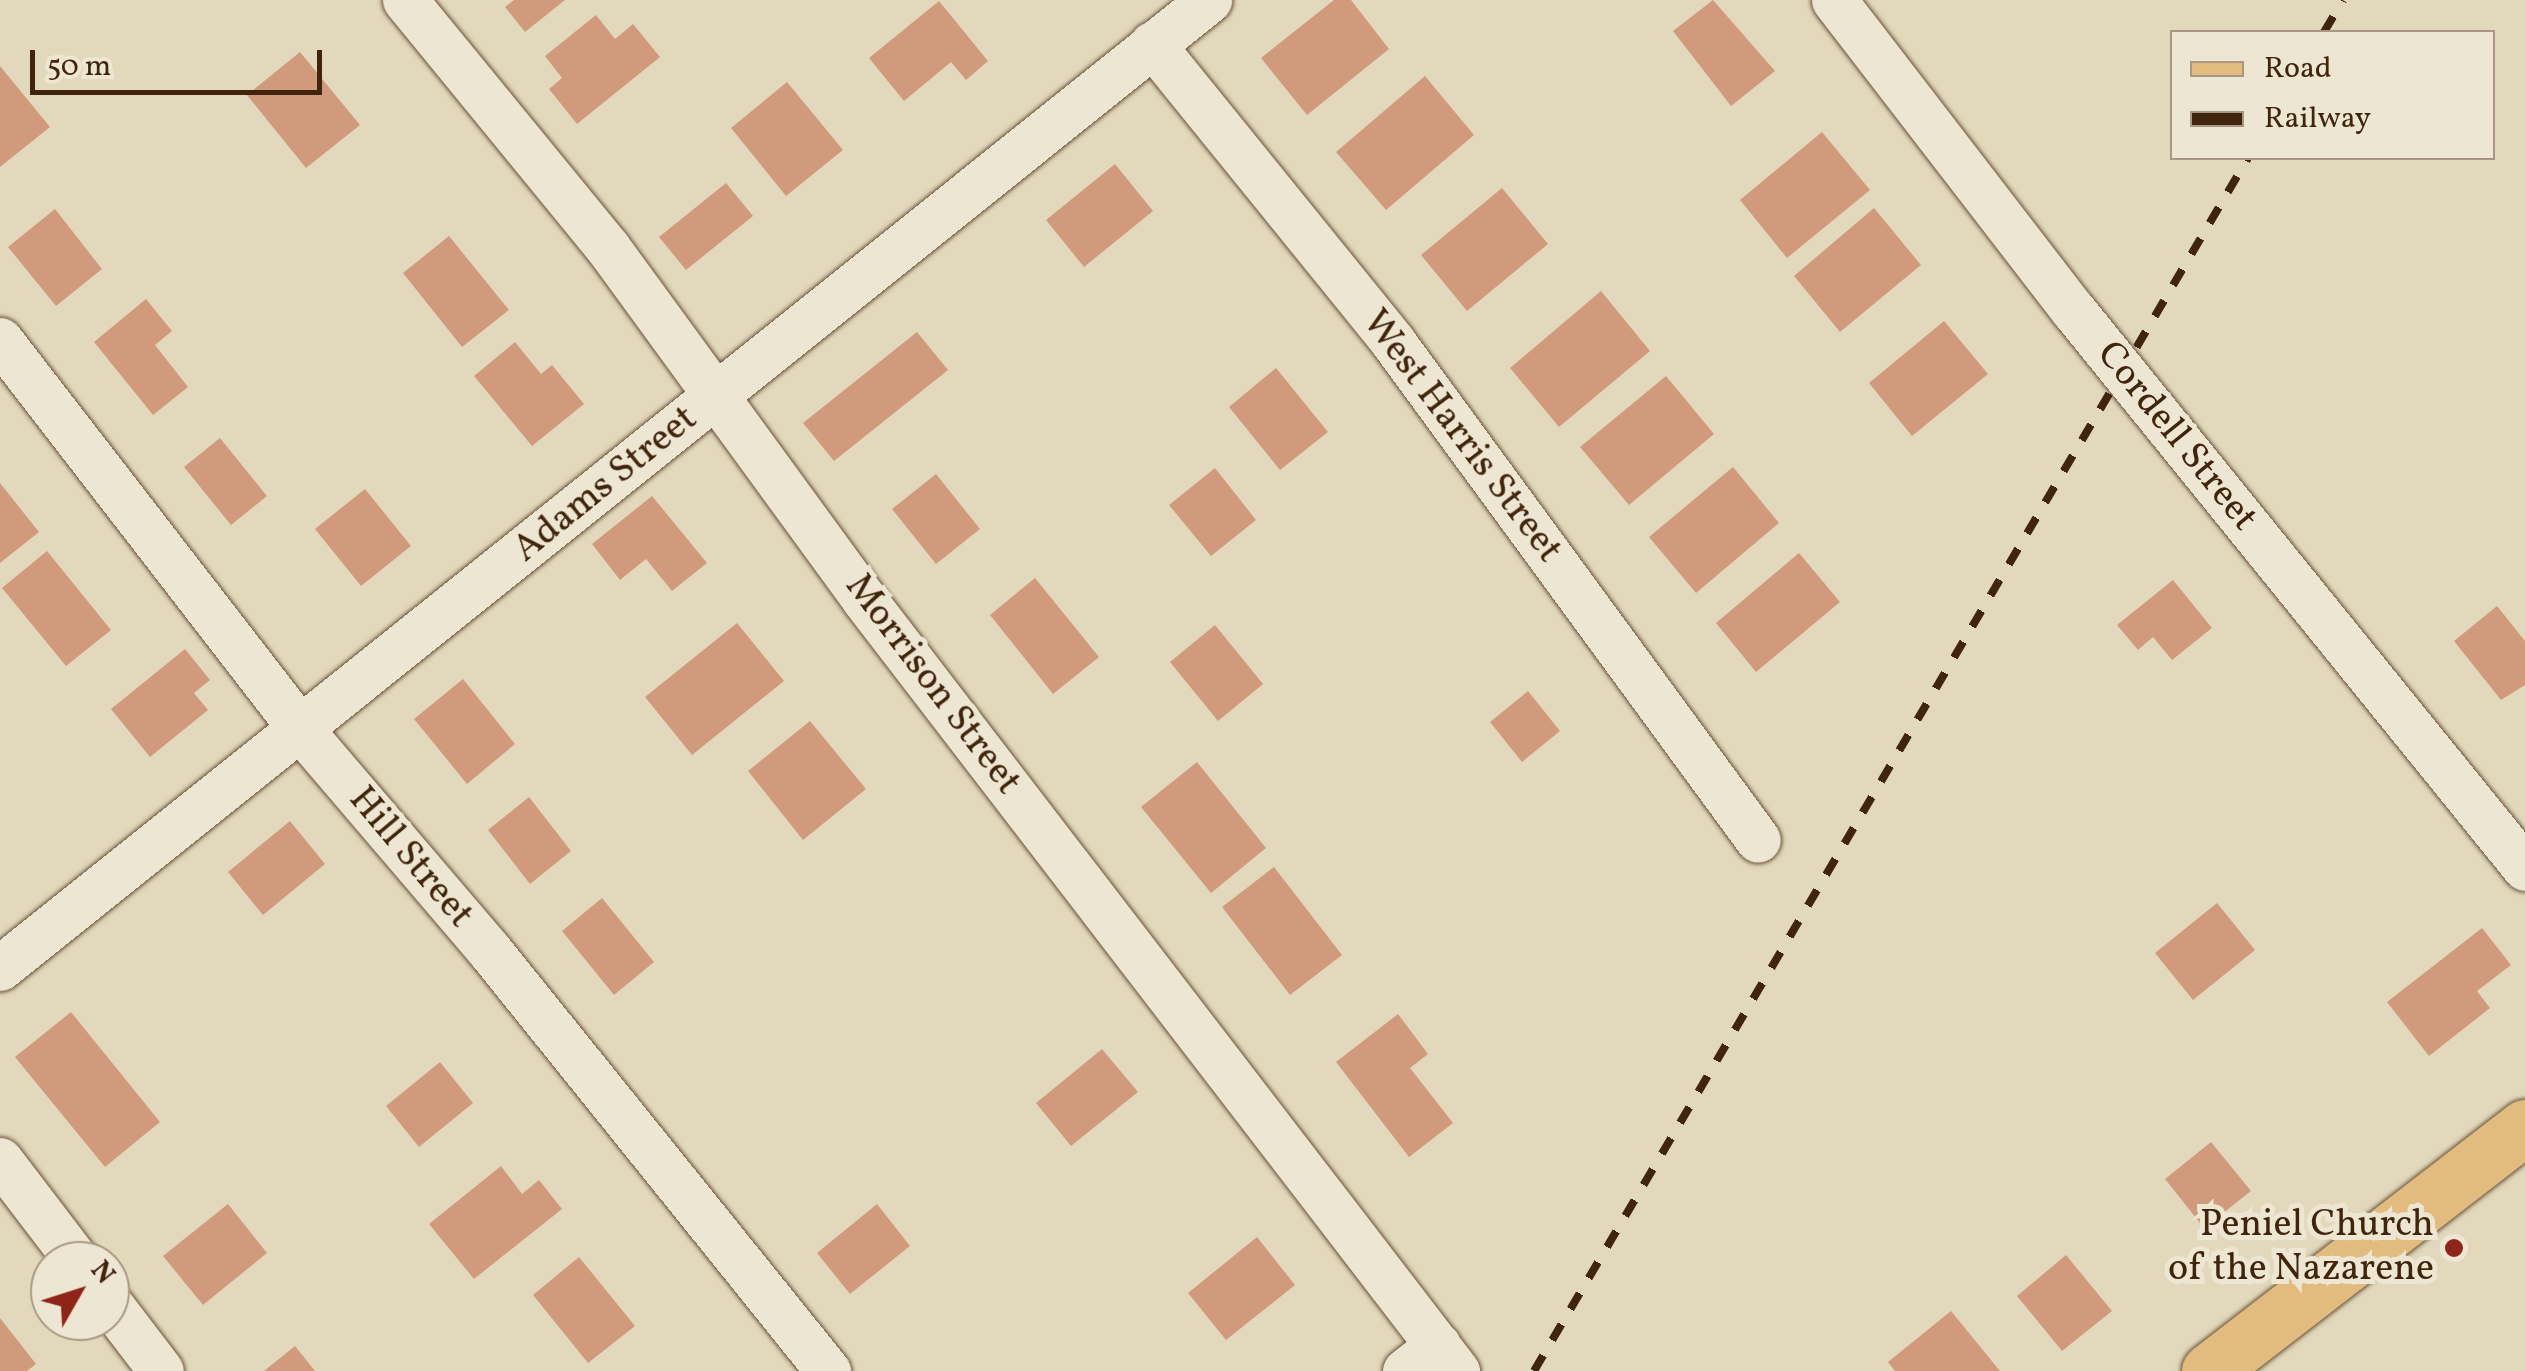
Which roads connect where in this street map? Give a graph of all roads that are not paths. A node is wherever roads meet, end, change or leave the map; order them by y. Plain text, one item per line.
1 (405, 0) edge
2 (1209, 0) edge
3 (1834, 0) edge
4 (1152, 44) junction
5 (0, 340) edge
6 (718, 395) junction
7 (302, 731) junction
8 (1758, 840) dead end
9 (2525, 868) edge
10 (0, 968) edge
11 (2525, 1126) edge
12 (0, 1160) edge
13 (62, 1241) edge
14 (130, 1330) edge
15 (1434, 1362) edge
16 (161, 1371) edge
17 (828, 1371) edge
18 (2209, 1371) edge

1 - 6 street, Morrison Street
2 - 4 street, Adams Street
3 - 9 street, Cordell Street
4 - 6 street, Adams Street
4 - 8 street, West Harris Street
5 - 7 street, Hill Street
6 - 7 street, Adams Street
6 - 15 street, Morrison Street
7 - 10 street, Adams Street
7 - 17 street, Hill Street
11 - 18 main road
12 - 13 street
14 - 16 street

